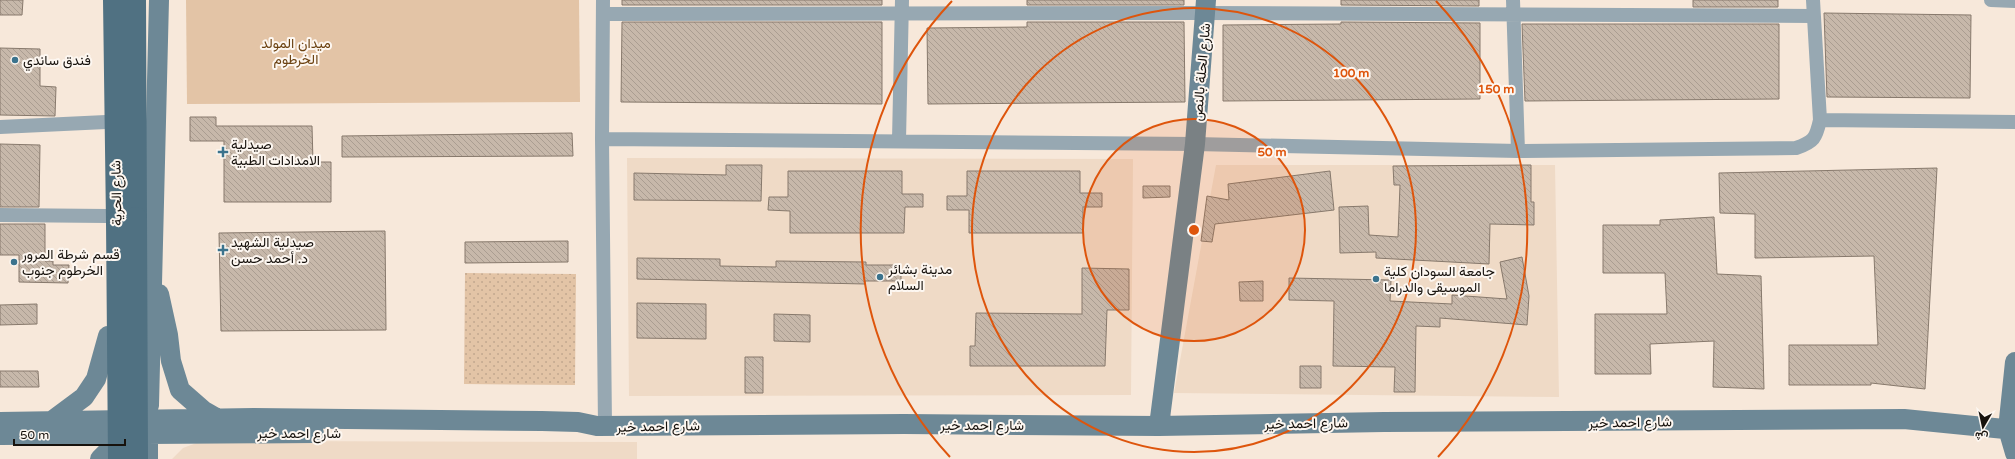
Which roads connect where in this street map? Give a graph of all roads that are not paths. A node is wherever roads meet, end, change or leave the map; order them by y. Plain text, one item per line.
1 (104, 0) edge
2 (114, 0) edge
3 (135, 0) edge
4 (159, 0) edge
5 (1513, 0) edge
6 (1812, 0) edge
7 (1991, 0) edge
8 (2015, 1) edge
9 (1206, 6) edge
10 (603, 7) edge
11 (902, 7) edge
12 (1514, 15) junction
13 (1812, 16) junction
14 (1820, 120) junction
15 (106, 122) junction
16 (2015, 122) edge
17 (0, 127) edge
18 (602, 140) junction
19 (899, 140) junction
20 (1195, 144) junction
21 (1518, 151) junction
22 (0, 215) edge
23 (120, 219) junction
24 (153, 274) junction
25 (108, 336) junction
26 (2015, 362) edge
27 (218, 419) junction
28 (53, 420) junction
29 (0, 422) edge
30 (146, 422) junction
31 (601, 426) junction
32 (1159, 426) junction
33 (2011, 429) edge
34 (0, 435) edge
35 (109, 447) edge
36 (2015, 453) edge
37 (137, 459) edge
38 (148, 459) edge

1 - 15 main road
2 - 23 main road, شارع الحرية
3 - 23 main road, شارع الحرية
4 - 24 main road
5 - 12 street
6 - 13 street
7 - 8 street
9 - 11 street
9 - 12 street
9 - 20 main road, شارع الحلة بالنص
10 - 11 street
10 - 18 street
11 - 19 street
12 - 13 street
12 - 21 street
13 - 14 street
14 - 16 street
14 - 21 street
15 - 17 street
15 - 23 main road
18 - 19 street
18 - 31 street
19 - 20 street
20 - 21 street
20 - 32 main road, شارع الحلة بالنص
22 - 23 street
23 - 25 main road
23 - 35 main road, شارع الحرية, bridge
23 - 37 main road, شارع الحرية, bridge
24 - 27 main road
24 - 30 main road
25 - 28 main road
25 - 35 main road
26 - 33 main road
27 - 30 main road, شارع احمد خير
27 - 31 main road, شارع احمد خير
28 - 29 main road, شارع احمد خير
28 - 35 main road, شارع احمد خير
30 - 31 main road, شارع احمد خير
30 - 35 main road
30 - 35 main road, شارع احمد خير
30 - 38 main road
31 - 32 main road, شارع احمد خير
32 - 33 main road, شارع احمد خير
33 - 36 main road
34 - 35 main road, شارع احمد خير

